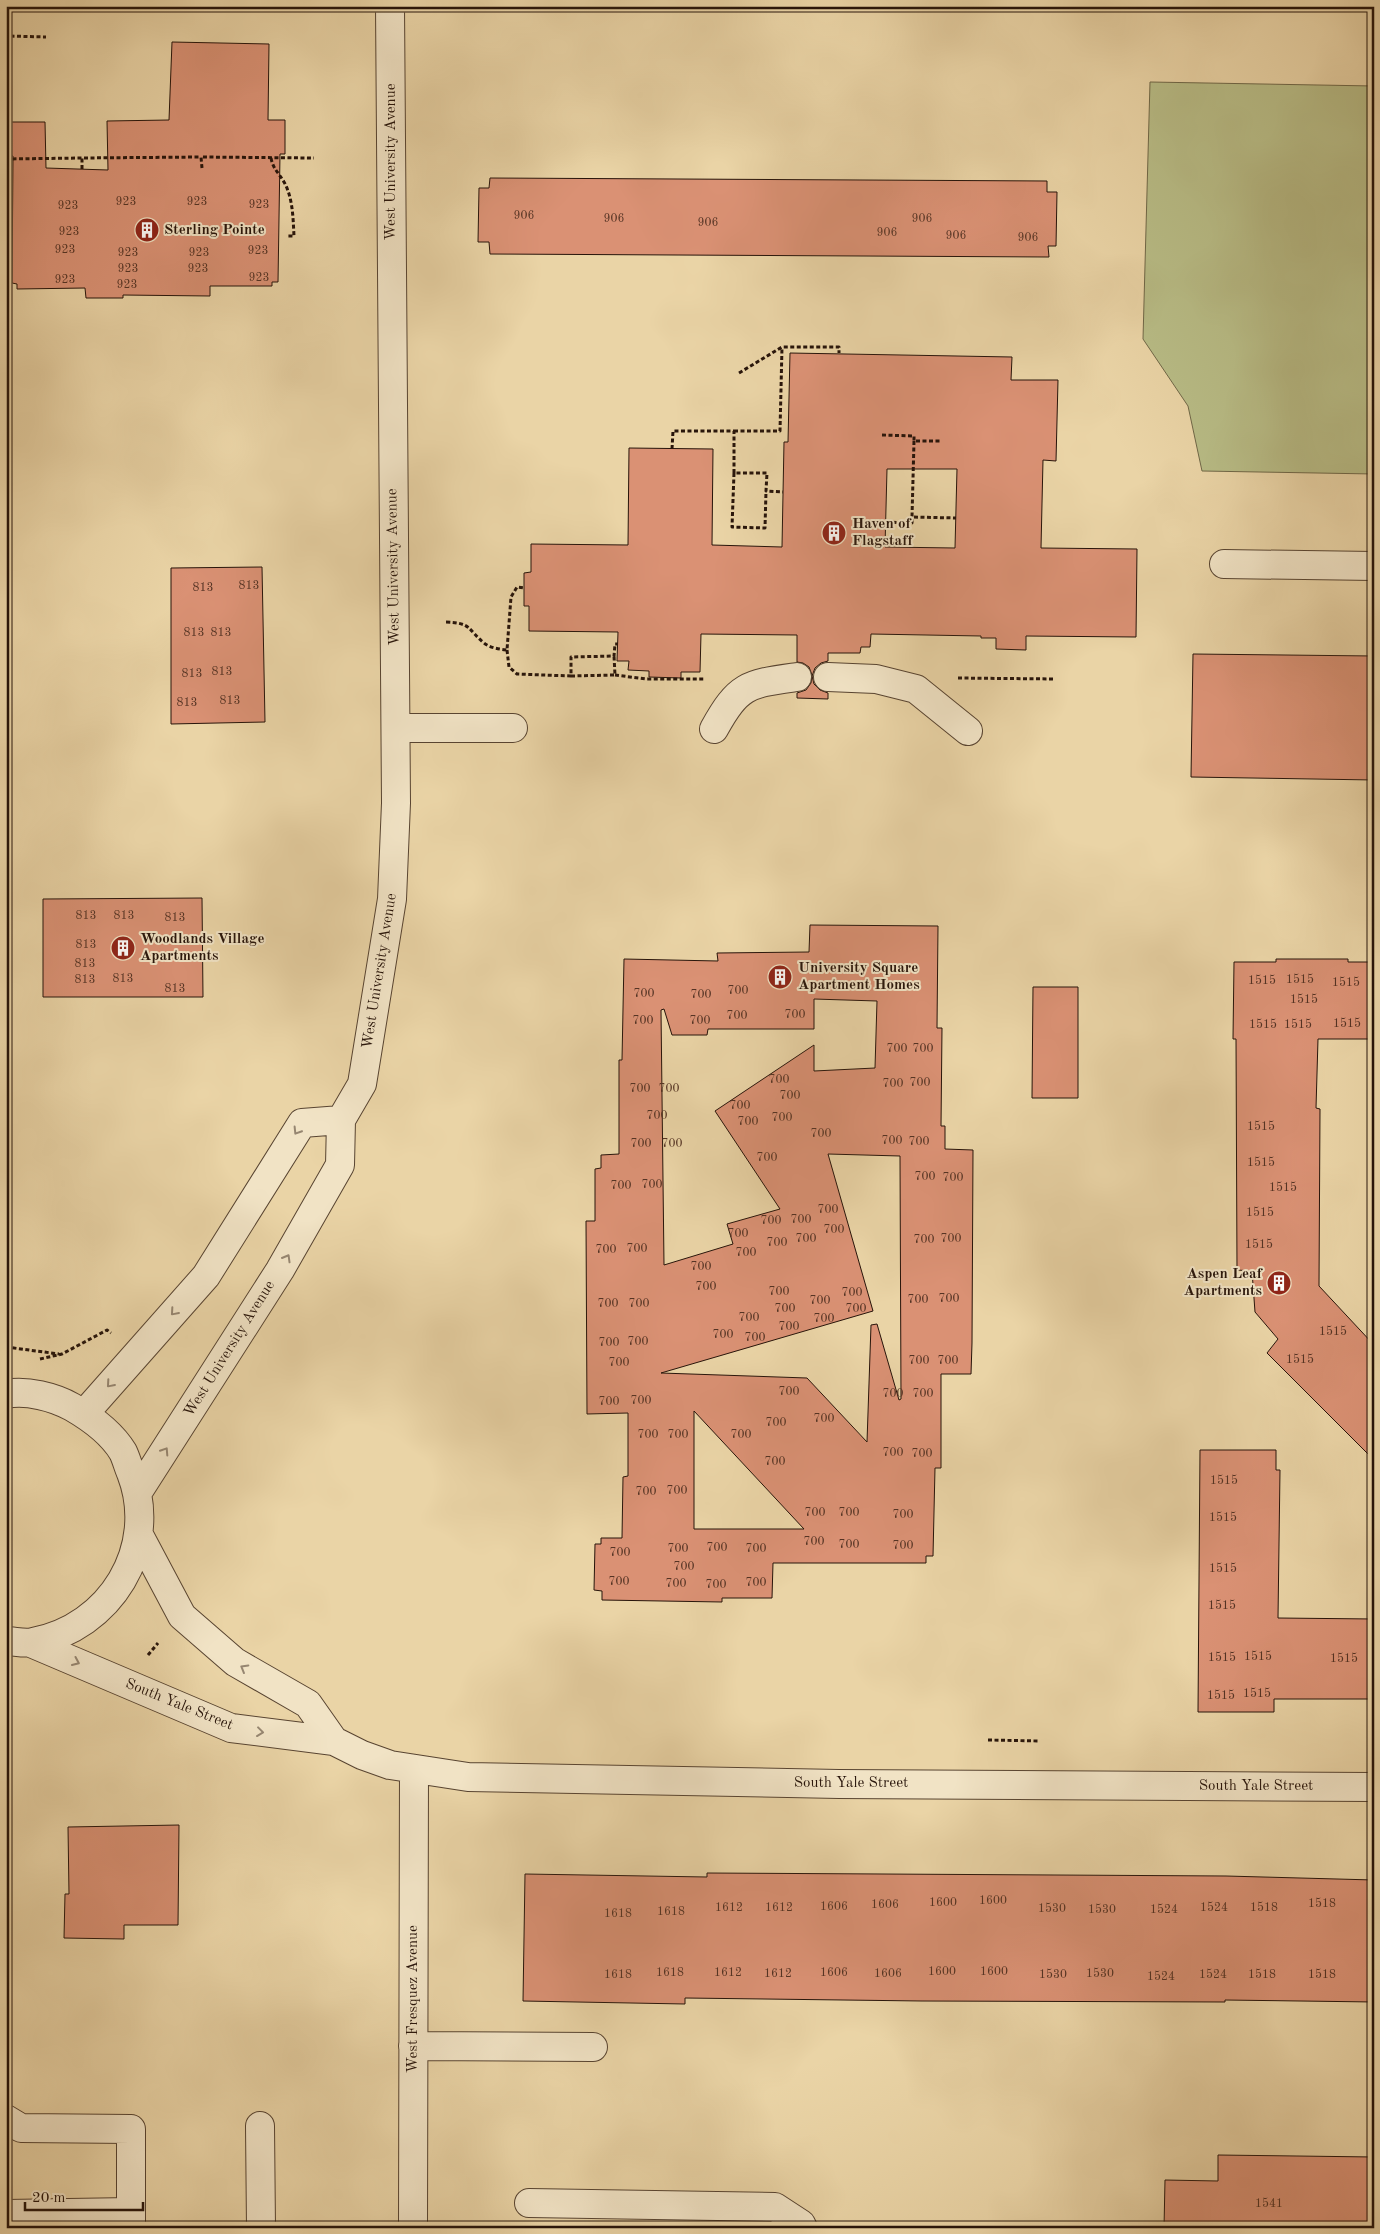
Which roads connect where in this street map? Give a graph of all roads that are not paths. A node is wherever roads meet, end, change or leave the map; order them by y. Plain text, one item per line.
1 (390, 6) edge
2 (1224, 564) dead end
3 (1374, 566) edge
4 (797, 677) dead end
5 (828, 677) dead end
6 (396, 728) junction
7 (513, 728) dead end
8 (714, 729) dead end
9 (968, 731) dead end
10 (341, 1120) junction
11 (9, 1392) edge
12 (84, 1414) junction
13 (138, 1492) junction
14 (139, 1535) junction
15 (19, 1642) edge
16 (334, 1741) junction
17 (414, 1769) junction
18 (1374, 1787) edge
19 (413, 2046) junction
20 (593, 2047) dead end
21 (6, 2119) edge
22 (260, 2126) dead end
23 (529, 2203) dead end
24 (6, 2214) edge
25 (131, 2220) edge
26 (261, 2228) edge
27 (413, 2228) edge
28 (804, 2228) edge

1 - 6 street, West University Avenue
2 - 3 street
4 - 8 street
5 - 9 street
6 - 7 street
6 - 10 street, West University Avenue
10 -> 12 street
13 -> 10 street, West University Avenue
11 - 12 street
12 - 13 street
13 - 14 street
14 - 15 street
16 -> 14 street, South Yale Street
15 -> 16 street, South Yale Street
16 - 17 street, South Yale Street
17 - 18 street, South Yale Street
17 - 19 street, West Fresquez Avenue
19 - 20 street
19 - 27 street, West Fresquez Avenue
21 - 25 street
22 - 26 street
23 - 28 street
24 - 25 street

